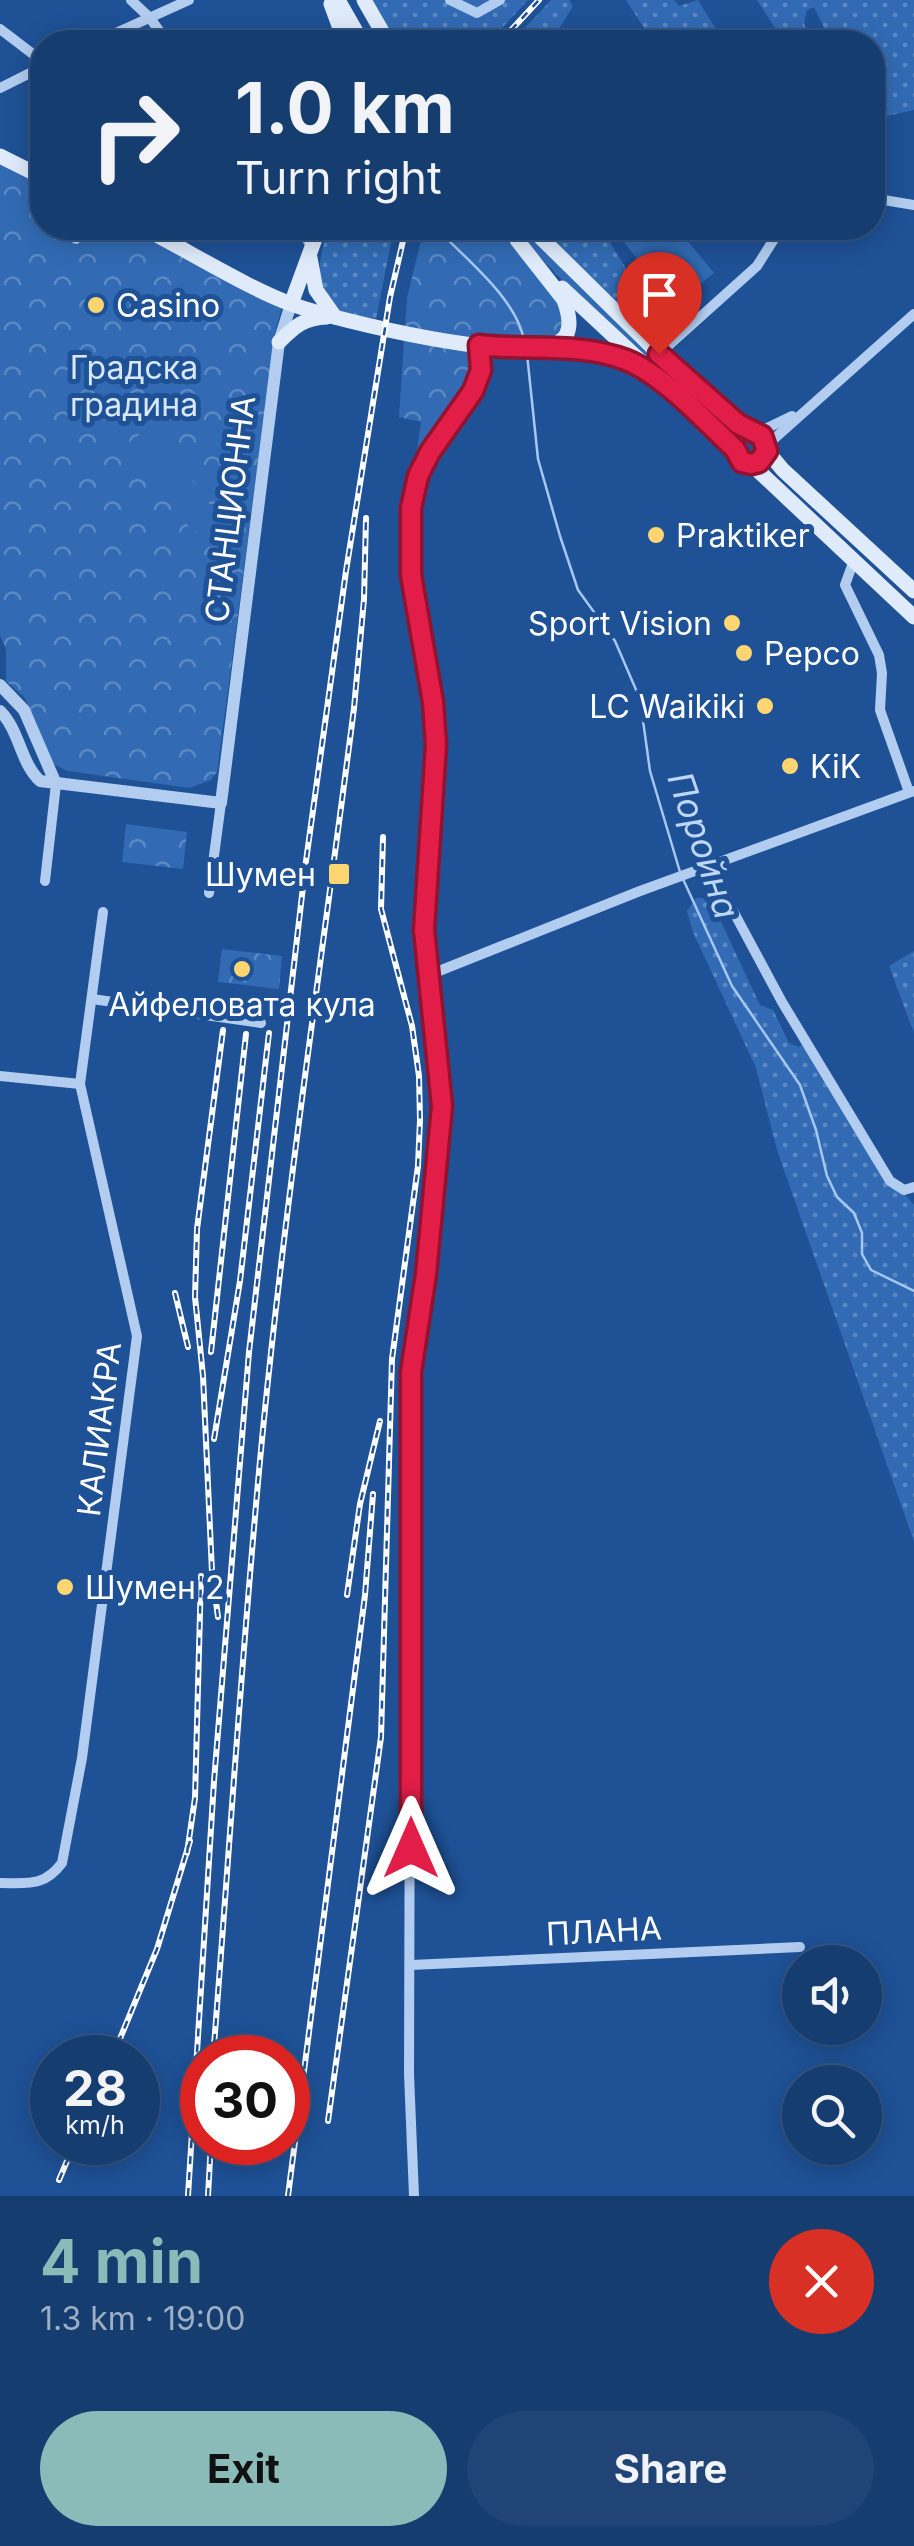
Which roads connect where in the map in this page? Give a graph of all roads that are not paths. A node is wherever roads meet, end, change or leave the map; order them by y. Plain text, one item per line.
1 (132, 0) edge
2 (189, 0) edge
3 (330, 0) edge
4 (338, 0) edge
5 (364, 0) edge
6 (450, 0) edge
7 (500, 0) edge
8 (150, 18) junction
9 (376, 21) junction
10 (0, 29) edge
11 (123, 30) edge
12 (158, 30) edge
13 (341, 30) edge
14 (355, 30) edge
15 (377, 30) edge
16 (381, 30) edge
17 (30, 54) edge
18 (30, 71) edge
19 (0, 88) edge
20 (0, 156) edge
21 (30, 171) edge
22 (885, 200) edge
23 (914, 206) edge
24 (166, 240) edge
25 (305, 240) edge
26 (315, 240) edge
27 (516, 240) edge
28 (517, 240) edge
29 (543, 240) edge
30 (773, 240) edge
31 (311, 251) junction
32 (291, 304) junction
33 (914, 314) edge
34 (335, 317) junction
35 (279, 342) junction
36 (479, 345) junction
37 (544, 348) junction
38 (659, 354) junction
39 (650, 372) junction
40 (760, 441) junction
41 (735, 449) junction
42 (751, 464) junction
43 (854, 560) junction
44 (914, 591) edge
45 (914, 617) edge
46 (0, 685) edge
47 (0, 711) edge
48 (56, 784) junction
49 (912, 791) edge
50 (221, 803) junction
51 (709, 866) junction
52 (45, 881) dead end
53 (210, 893) dead end
54 (102, 912) dead end
55 (430, 975) junction
56 (92, 999) junction
57 (261, 1022) dead end
58 (0, 1076) edge
59 (80, 1084) junction
60 (914, 1187) edge
61 (0, 1883) edge
62 (782, 1948) edge
63 (411, 1965) junction
64 (414, 2196) edge

1 - 8 street
2 - 8 street
3 - 13 main road
4 - 14 main road
5 - 9 main road
6 - 7 street
8 - 11 street
8 - 12 street
9 - 15 main road
9 - 16 main road
10 - 17 street
18 - 19 street
20 - 21 main road
22 - 23 street
24 - 32 main road
25 - 31 street
26 - 31 main road, СТАНЦИОННА
27 - 37 main road
28 - 39 main road
29 - 38 main road
30 - 38 street
31 - 32 main road, СТАНЦИОННА
31 - 34 main road
32 - 34 main road
32 - 35 street, СТАНЦИОННА
33 - 40 street
34 - 35 main road
34 - 36 main road
35 - 50 street, СТАНЦИОННА
36 - 37 main road
36 - 55 street
37 - 39 main road
38 - 40 main road
39 - 41 main road
40 - 41 main road
40 - 42 main road
40 - 44 main road
41 - 42 main road
42 - 43 main road
43 - 45 main road
43 - 49 street
46 - 48 street
47 - 48 street
48 - 50 street
48 - 52 street
49 - 51 street
50 - 53 street, СТАНЦИОННА
51 - 55 street
51 - 60 street
54 - 56 street, КАЛИАКРА
55 - 63 street
56 - 57 street
56 - 59 street, КАЛИАКРА
58 - 59 street
59 - 61 street, КАЛИАКРА
62 - 63 street, ПЛАНА
63 - 64 street

